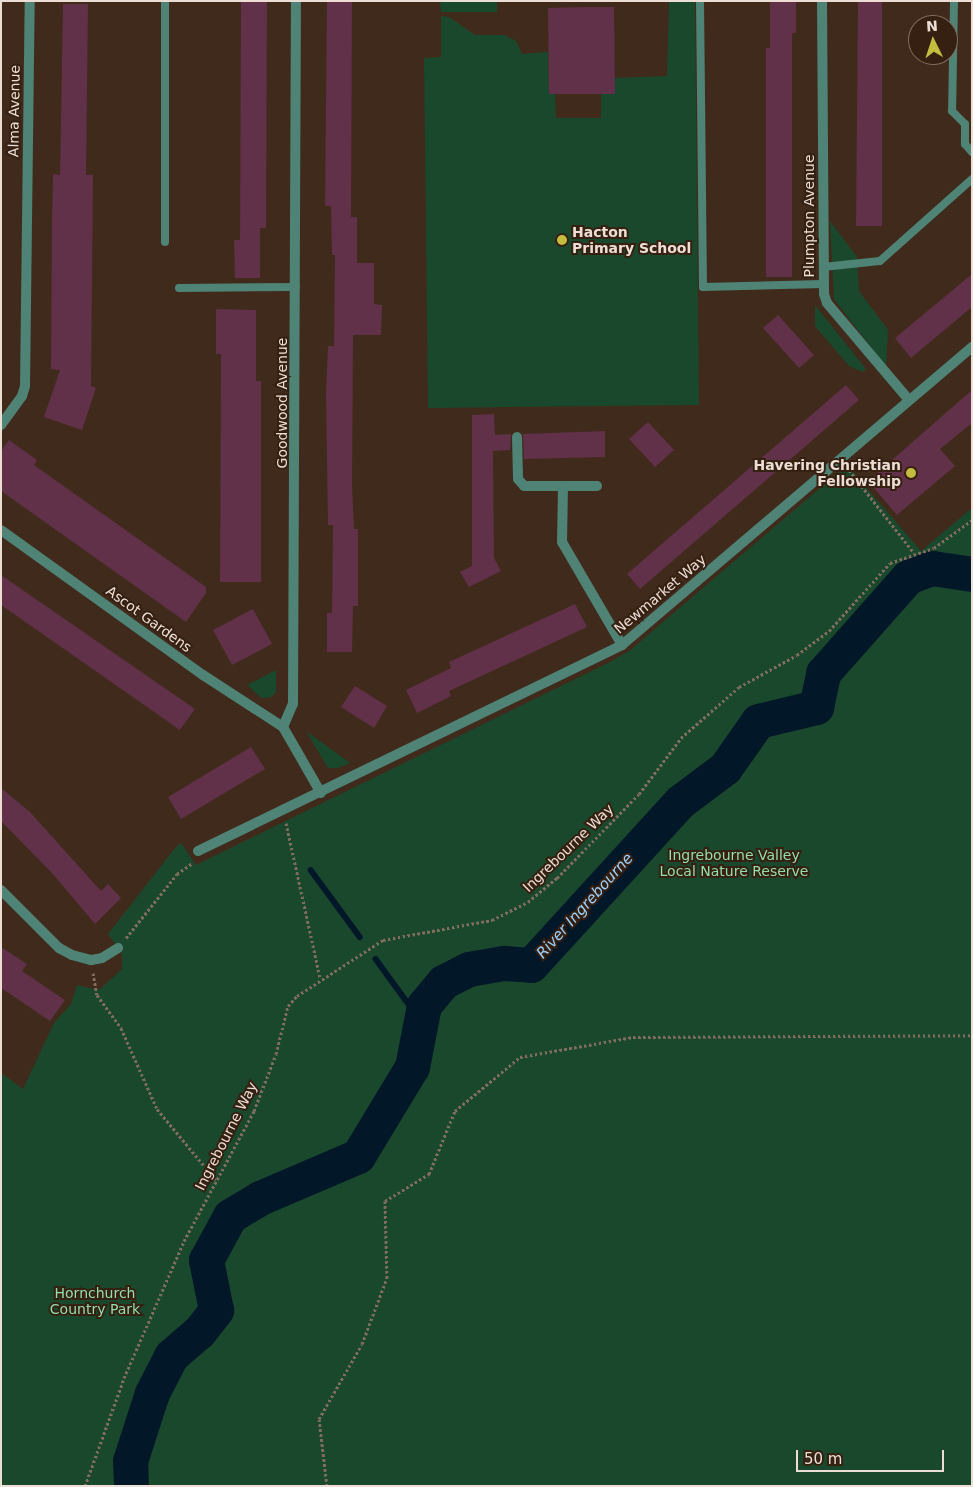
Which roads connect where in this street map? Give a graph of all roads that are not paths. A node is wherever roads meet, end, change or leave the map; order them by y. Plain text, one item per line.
1 (30, 1) edge
2 (165, 1) edge
3 (296, 1) edge
4 (700, 1) edge
5 (822, 1) edge
6 (954, 1) edge
7 (972, 152) edge
8 (972, 179) edge
9 (165, 242) dead end
10 (823, 268) junction
11 (823, 284) junction
12 (296, 287) junction
13 (179, 288) dead end
14 (972, 347) edge
15 (910, 400) junction
16 (1, 425) edge
17 (517, 437) dead end
18 (563, 486) junction
19 (598, 486) dead end
20 (1, 530) edge
21 (622, 645) junction
22 (284, 728) junction
23 (321, 793) junction
24 (198, 851) road end
25 (1, 890) edge
26 (118, 948) road end

1 - 16 street, Alma Avenue
2 - 9 lane
3 - 12 street, Goodwood Avenue
4 - 11 lane
5 - 10 street, Plumpton Avenue
6 - 7 lane
8 - 10 lane
10 - 11 street, Plumpton Avenue
11 - 15 street, Plumpton Avenue
12 - 13 lane
12 - 22 street, Goodwood Avenue
14 - 15 street, Newmarket Way
15 - 21 street, Newmarket Way
17 - 18 street
18 - 19 street
18 - 21 street
20 - 22 street, Ascot Gardens
21 - 23 street, Newmarket Way
22 - 23 street
23 - 24 street, Newmarket Way
25 - 26 street

